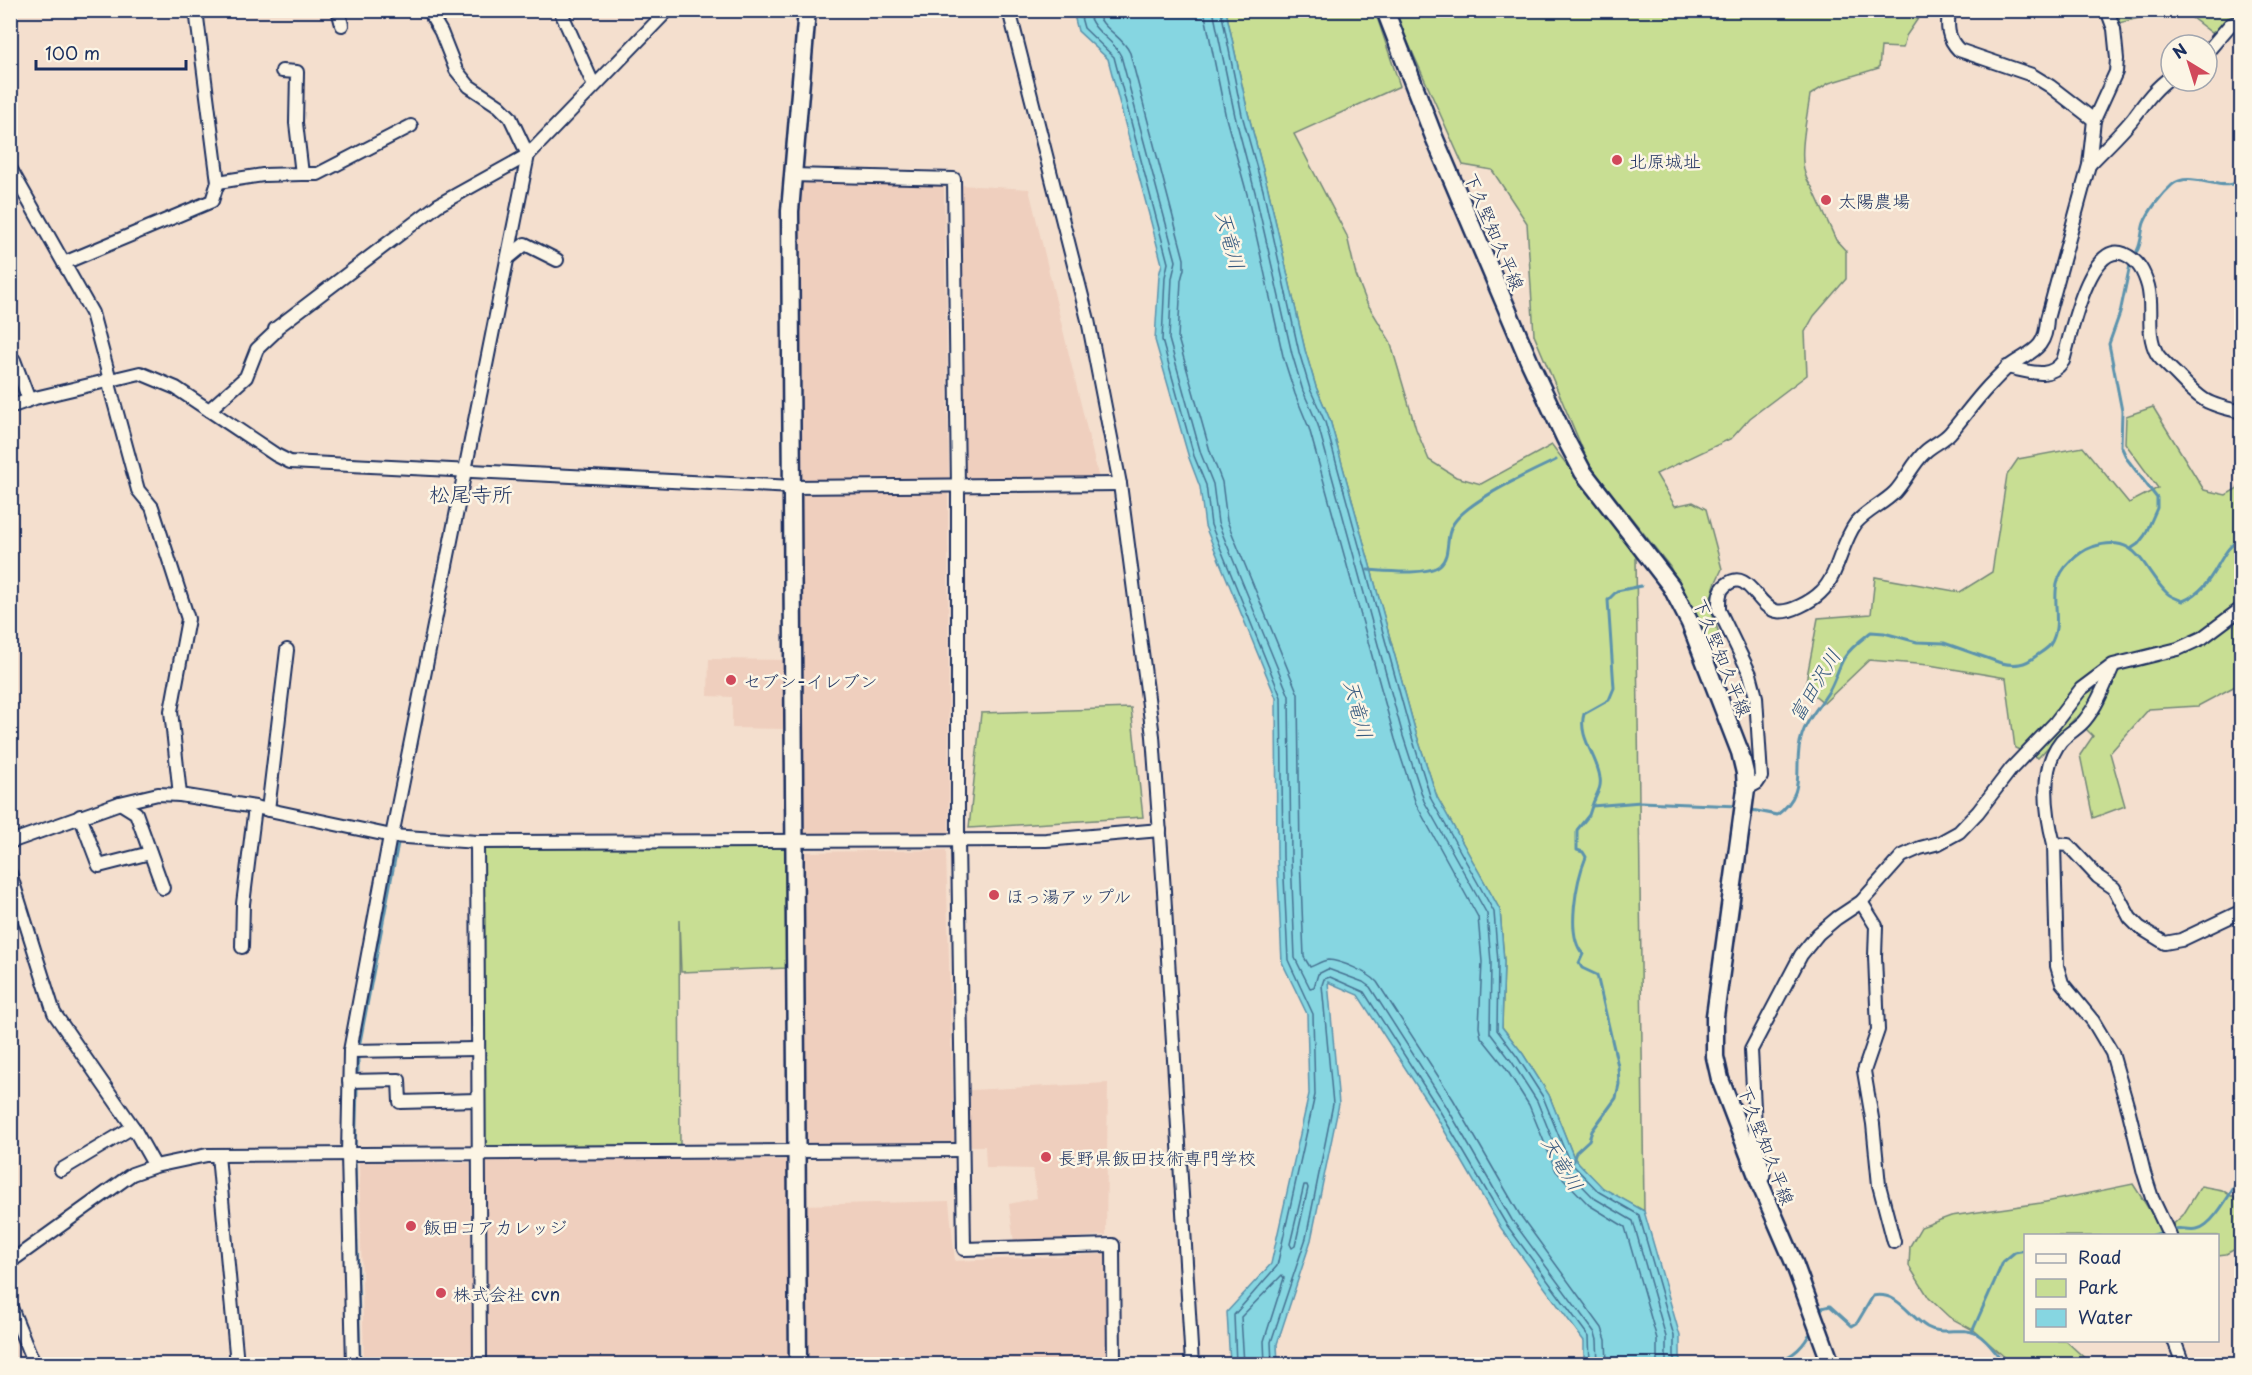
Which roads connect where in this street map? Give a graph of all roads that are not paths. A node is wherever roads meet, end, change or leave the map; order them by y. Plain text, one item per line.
1 (196, 10) edge
2 (338, 10) edge
3 (428, 10) edge
4 (560, 10) edge
5 (668, 10) edge
6 (807, 10) edge
7 (1009, 10) edge
8 (1385, 10) edge
9 (1949, 10) edge
10 (2107, 10) edge
11 (2241, 21) edge
12 (342, 25) dead end
13 (2219, 40) edge
14 (282, 71) dead end
15 (2159, 85) edge
16 (594, 86) junction
17 (2094, 120) junction
18 (411, 126) dead end
19 (528, 155) junction
20 (2089, 165) junction
21 (10, 168) edge
22 (302, 174) junction
23 (792, 175) junction
24 (218, 182) junction
25 (508, 258) junction
26 (557, 260) dead end
27 (64, 263) junction
28 (14, 360) dead end
29 (2007, 367) junction
30 (109, 380) junction
31 (29, 400) junction
32 (10, 407) edge
33 (209, 410) junction
34 (2241, 412) edge
35 (466, 470) junction
36 (1120, 484) junction
37 (958, 486) junction
38 (793, 487) junction
39 (2241, 609) edge
40 (287, 650) dead end
41 (2113, 665) junction
42 (1745, 794) junction
43 (180, 795) junction
44 (120, 803) junction
45 (261, 809) junction
46 (80, 816) junction
47 (1160, 830) junction
48 (391, 836) junction
49 (794, 840) junction
50 (958, 840) junction
51 (10, 842) edge
52 (477, 842) junction
53 (2054, 844) junction
54 (150, 853) junction
55 (10, 873) edge
56 (163, 888) dead end
57 (1861, 902) junction
58 (2241, 911) edge
59 (242, 947) dead end
60 (477, 1049) junction
61 (350, 1051) junction
62 (349, 1081) junction
63 (478, 1100) junction
64 (133, 1127) junction
65 (962, 1150) junction
66 (478, 1152) junction
67 (796, 1152) junction
68 (353, 1154) junction
69 (218, 1155) junction
70 (155, 1166) junction
71 (61, 1170) dead end
72 (1761, 1186) junction
73 (2167, 1231) edge
74 (1893, 1242) dead end
75 (10, 1262) edge
76 (10, 1305) edge
77 (2174, 1342) edge
78 (34, 1365) edge
79 (237, 1365) edge
80 (353, 1365) edge
81 (480, 1365) edge
82 (798, 1365) edge
83 (1114, 1365) edge
84 (1192, 1365) edge
85 (1831, 1365) edge
86 (2183, 1365) edge

1 - 24 street
2 - 12 street
3 - 19 street
4 - 16 street
5 - 16 street
6 - 23 main road
7 - 36 street
8 - 42 main road, 下久堅知久平線
9 - 17 street
10 - 17 street
11 - 13 street
14 - 22 street
15 - 20 street
16 - 19 street
17 - 20 street
18 - 22 street
19 - 25 street
19 - 33 street
20 - 29 street
21 - 27 street
22 - 24 street
23 - 37 street
23 - 38 main road
24 - 27 street
25 - 26 street
25 - 35 street
27 - 30 street
28 - 31 street
29 - 34 street
29 - 42 street
30 - 31 street
30 - 33 street
30 - 43 street
31 - 32 street
33 - 35 street
35 - 38 street
35 - 48 street
36 - 37 street
36 - 47 street
37 - 38 street
37 - 50 street
38 - 49 main road
39 - 41 street
40 - 45 street
41 - 53 street
41 - 57 street
42 - 72 main road, 下久堅知久平線
43 - 44 street
43 - 45 street
44 - 46 street
44 - 54 street
45 - 48 street
45 - 59 street
46 - 51 street
46 - 54 street
47 - 50 street
47 - 84 street
48 - 52 street
48 - 61 street
49 - 50 street
49 - 52 street
49 - 67 main road
50 - 65 street
52 - 60 street
53 - 58 street
53 - 73 street
54 - 56 street
55 - 64 street
57 - 72 street
57 - 74 street
60 - 61 street
60 - 63 street
61 - 62 street
62 - 63 street
62 - 68 street
63 - 66 street
64 - 70 street
64 - 71 street
65 - 67 street
65 - 83 street
66 - 67 street
66 - 68 street
66 - 81 street
67 - 82 main road
68 - 69 street
68 - 80 street
69 - 70 street
69 - 79 street
70 - 75 street
72 - 85 main road, 下久堅知久平線
76 - 78 street
77 - 86 street

